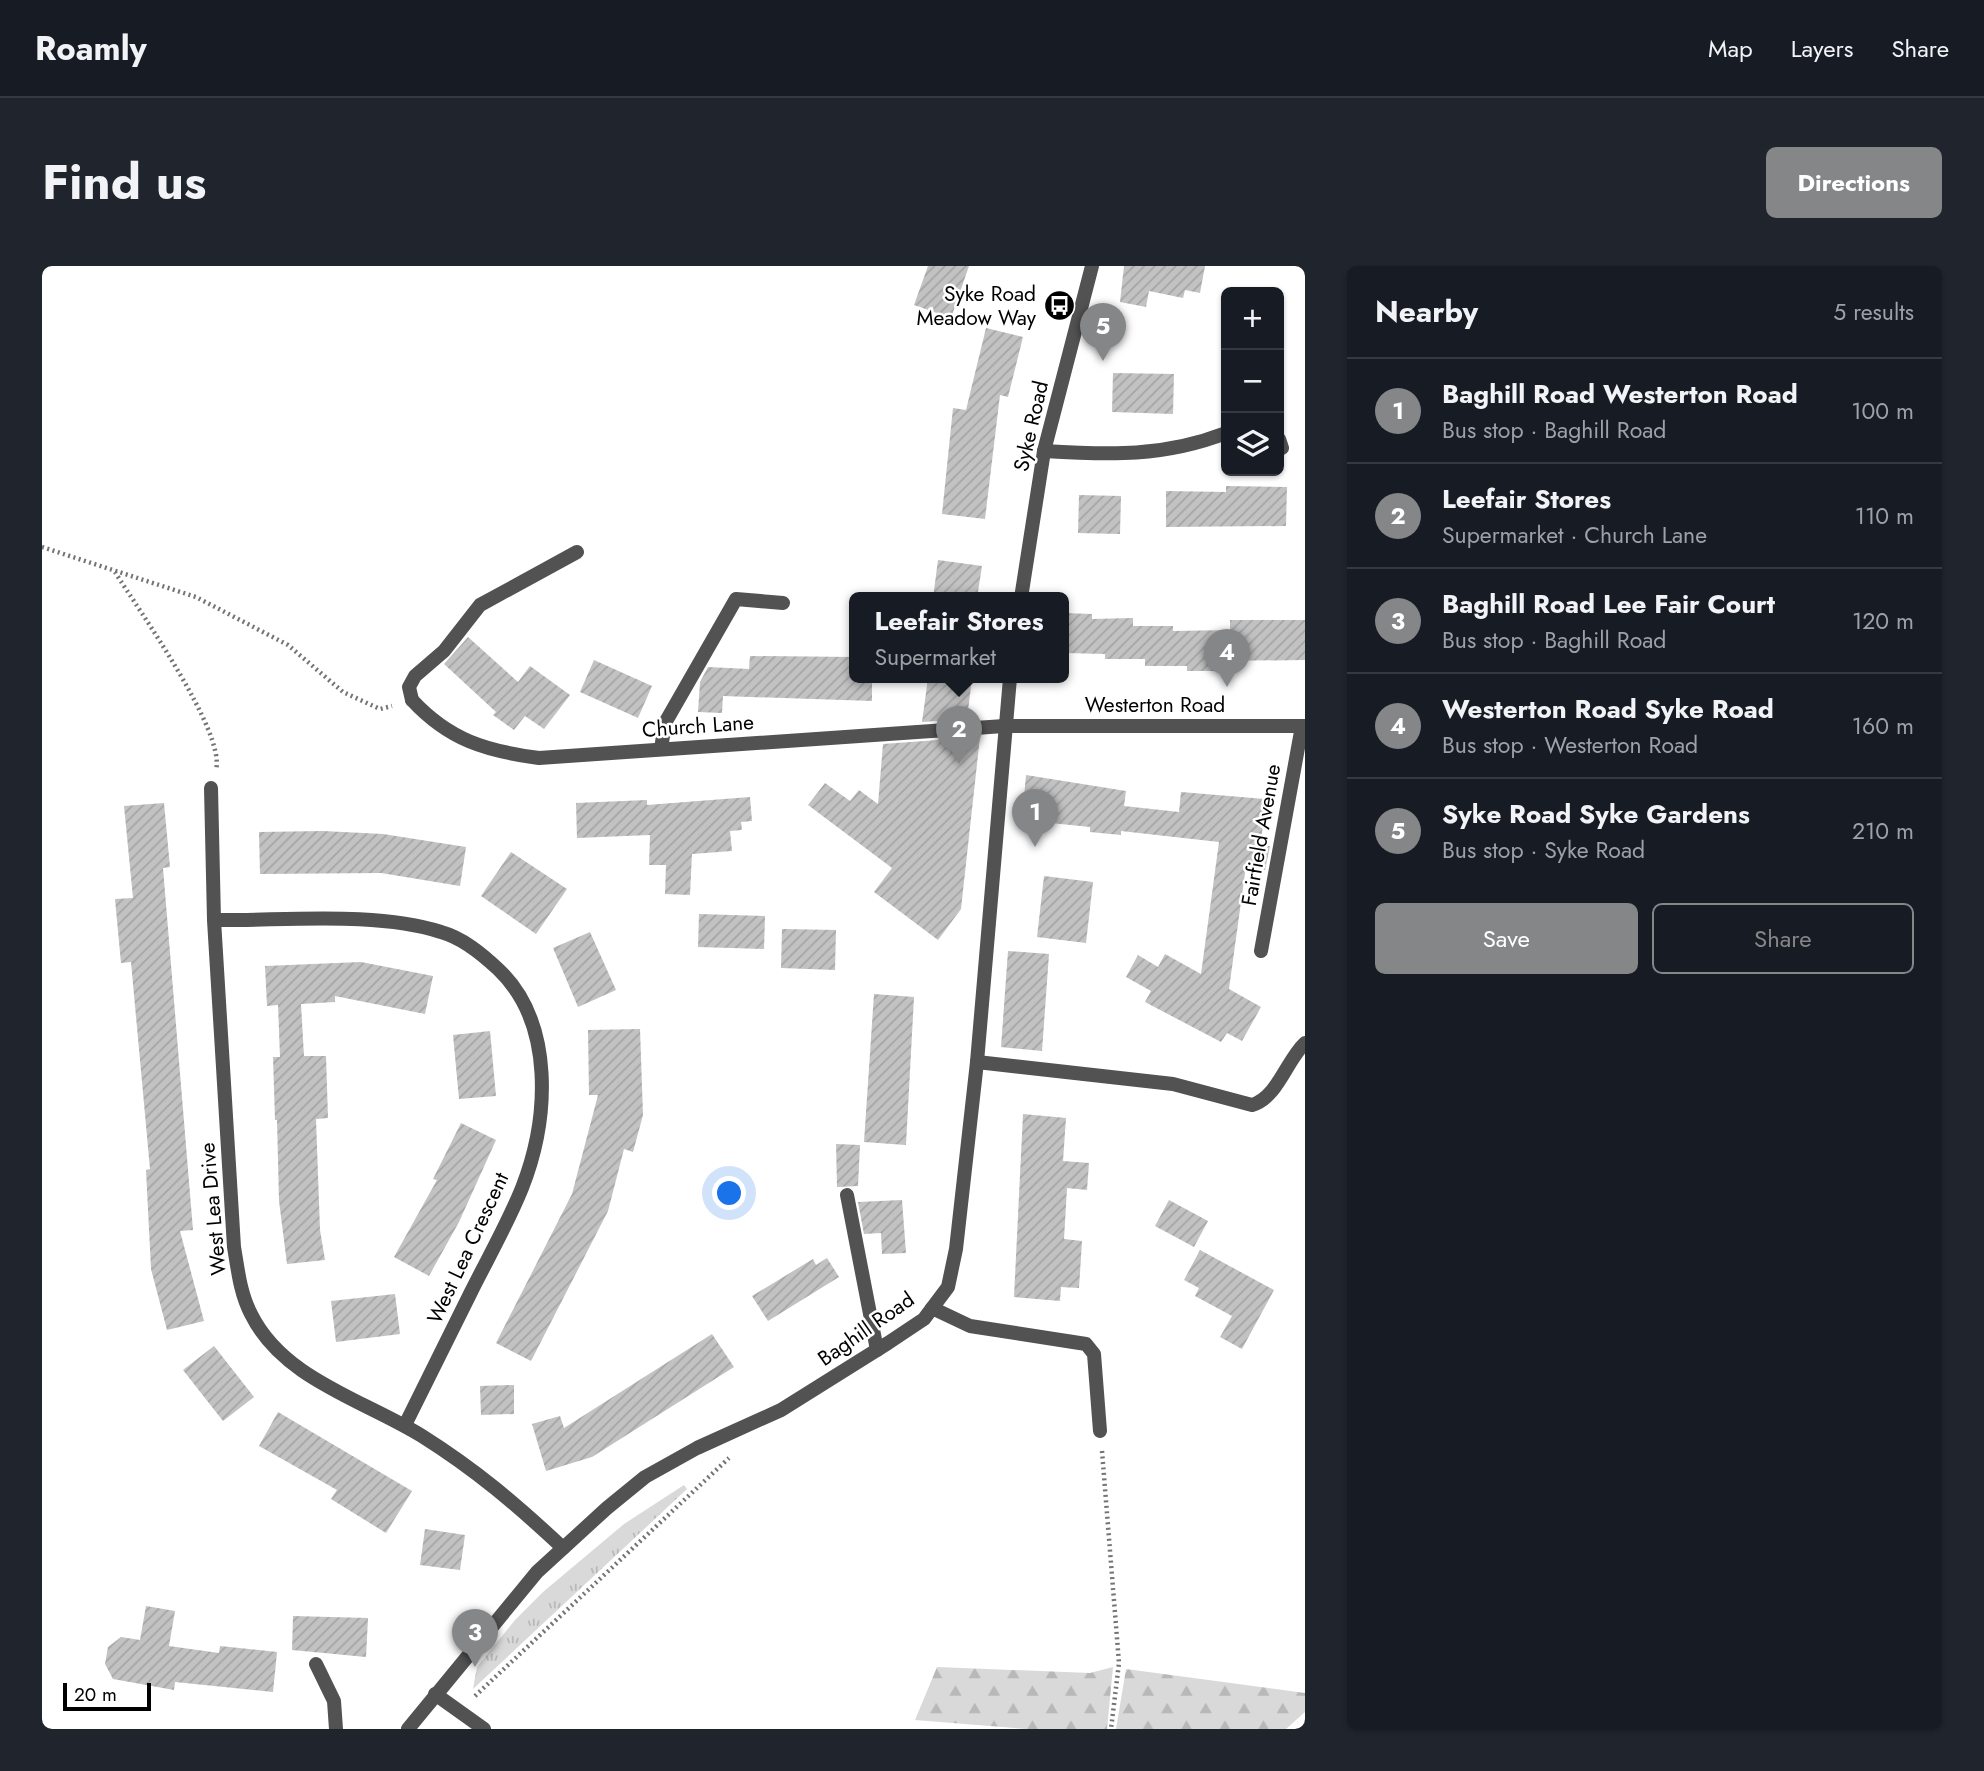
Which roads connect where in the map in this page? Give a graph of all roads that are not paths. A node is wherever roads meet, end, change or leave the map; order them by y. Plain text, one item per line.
1 (1092, 266) edge
2 (1221, 434) edge
3 (1044, 451) junction
4 (577, 552) dead end
5 (1022, 592) edge
6 (783, 603) dead end
7 (1009, 683) edge
8 (1004, 726) junction
9 (1304, 726) edge
10 (661, 749) junction
11 (211, 788) road end
12 (214, 920) junction
13 (1261, 951) dead end
14 (1305, 1043) edge
15 (977, 1062) junction
16 (847, 1195) dead end
17 (932, 1308) junction
18 (877, 1350) junction
19 (405, 1425) junction
20 (1100, 1431) road end
21 (563, 1548) junction
22 (316, 1664) dead end
23 (435, 1694) junction
24 (336, 1729) edge
25 (408, 1729) edge
26 (484, 1729) edge

1 - 3 street, Syke Road
2 - 3 street
3 - 5 street, Syke Road
4 - 10 street, Church Lane
6 - 10 street
7 - 8 street
8 - 9 street, Westerton Road
8 - 10 street, Church Lane
8 - 15 street, Baghill Road
9 - 13 street, Fairfield Avenue
11 - 12 street, West Lea Drive
12 - 19 street, West Lea Drive
12 - 19 street, West Lea Crescent
14 - 15 street
15 - 17 street, Baghill Road
16 - 18 street
17 - 18 street, Baghill Road
17 - 20 street
18 - 21 street, Baghill Road
19 - 21 street, West Lea Drive
21 - 23 street, Baghill Road
22 - 24 street
23 - 25 street, Baghill Road
23 - 26 street

